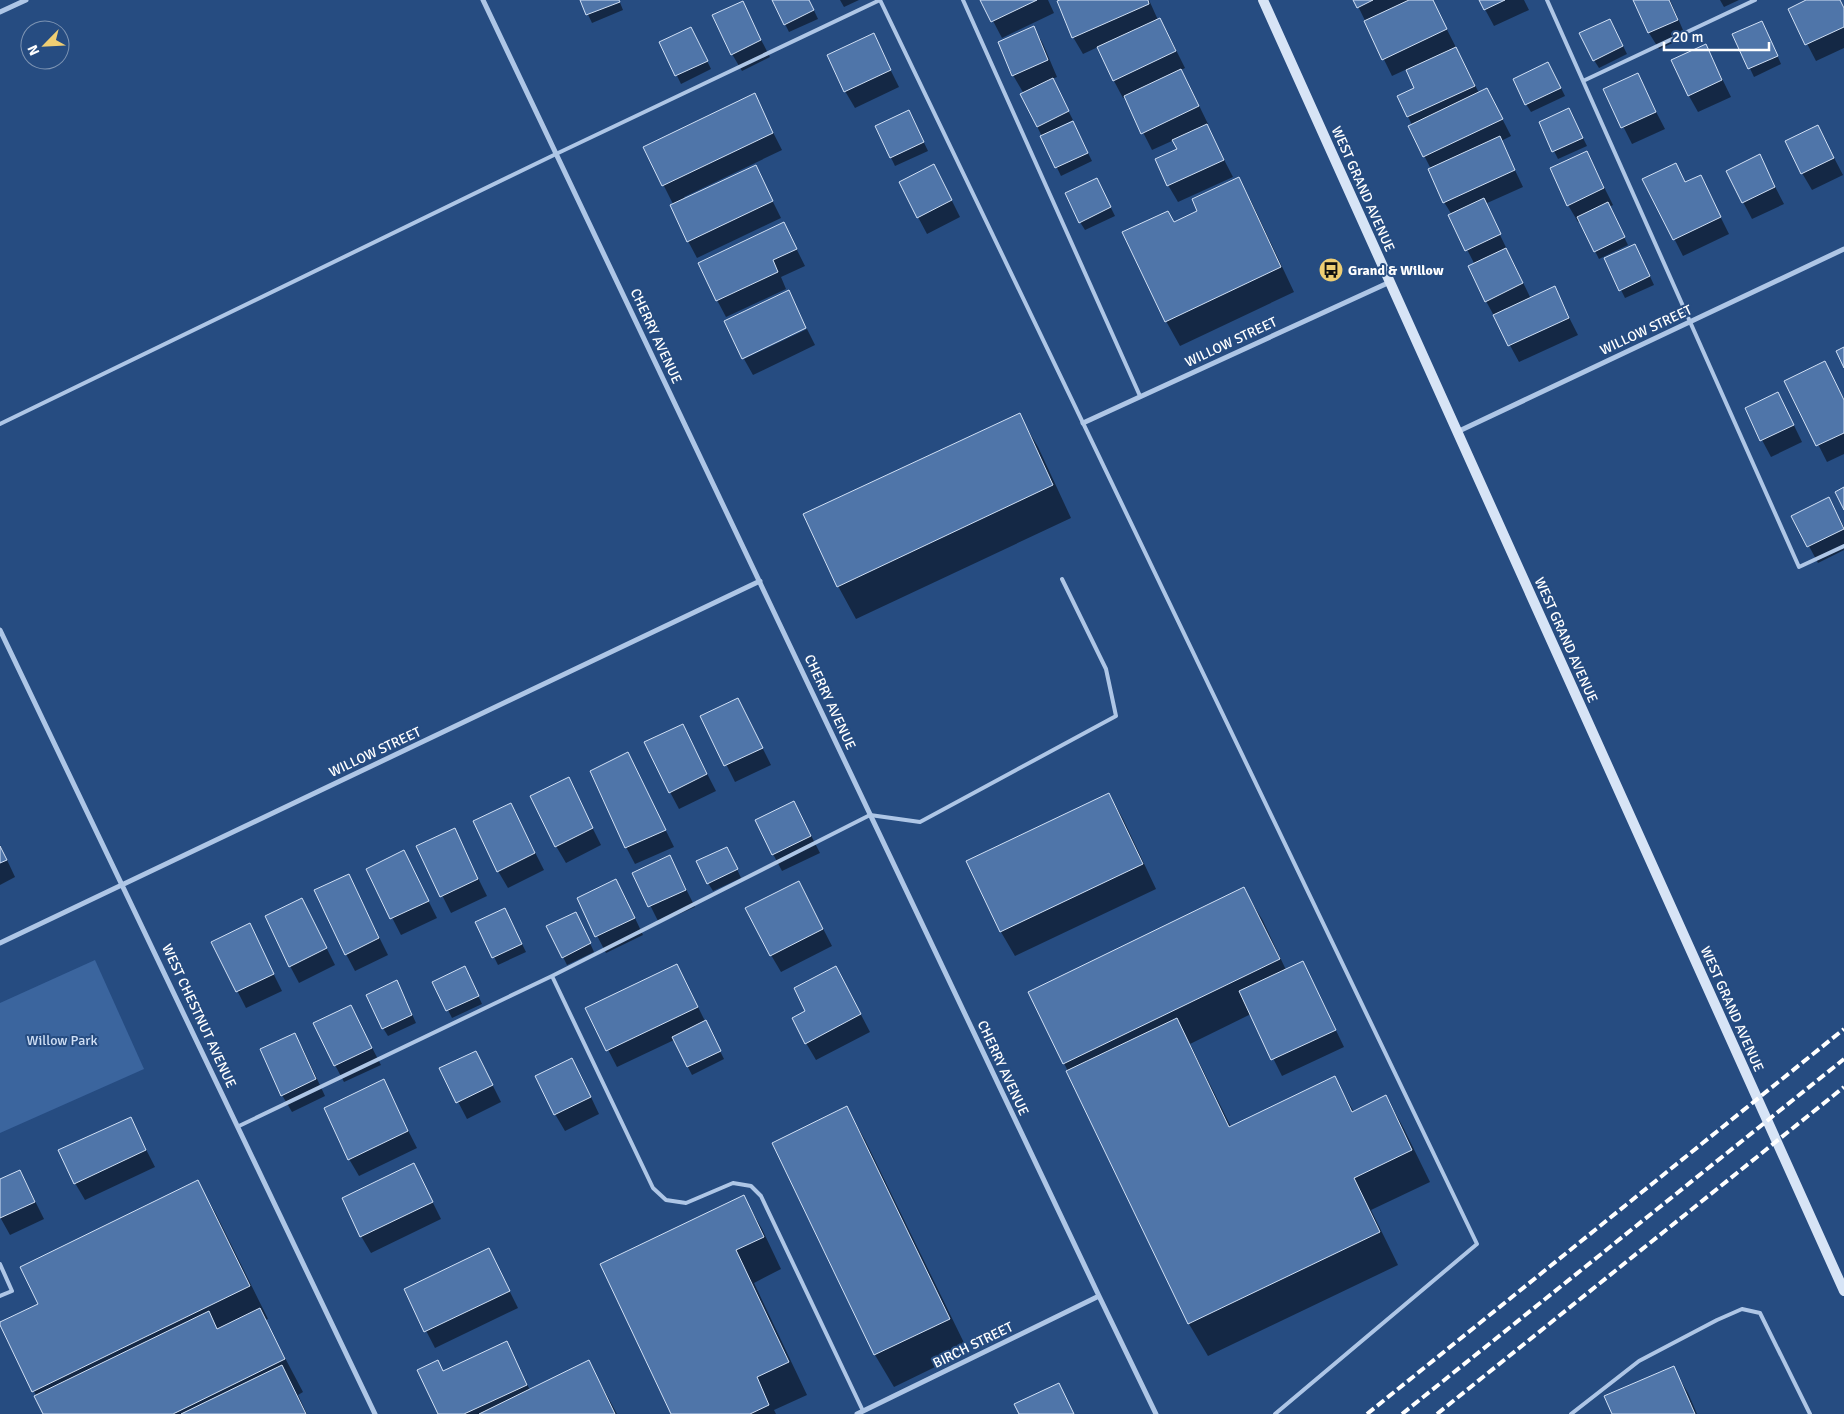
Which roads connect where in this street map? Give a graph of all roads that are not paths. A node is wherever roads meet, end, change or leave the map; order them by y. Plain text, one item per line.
1 (26, 0) edge
2 (483, 0) edge
3 (880, 0) edge
4 (963, 0) edge
5 (1263, 0) edge
6 (1547, 0) edge
7 (1755, 0) edge
8 (0, 12) edge
9 (1583, 81) junction
10 (556, 154) junction
11 (1844, 249) edge
12 (1390, 282) junction
13 (1690, 322) junction
14 (1140, 396) junction
15 (1083, 423) junction
16 (0, 424) edge
17 (1457, 432) junction
18 (1844, 546) edge
19 (1062, 579) dead end
20 (760, 581) junction
21 (0, 630) edge
22 (870, 815) junction
23 (123, 884) junction
24 (0, 943) edge
25 (552, 976) junction
26 (238, 1126) junction
27 (0, 1264) edge
28 (1844, 1292) edge
29 (0, 1296) edge
30 (1099, 1296) junction
31 (862, 1411) junction
32 (375, 1414) edge
33 (856, 1414) edge
34 (1156, 1414) edge
35 (1274, 1414) edge
36 (1571, 1414) edge
37 (1810, 1414) edge

1 - 8 street
2 - 10 street, CHERRY AVENUE
3 - 10 lane
3 - 15 lane
4 - 14 lane
5 - 12 main road, WEST GRAND AVENUE
6 - 9 lane
7 - 9 lane
9 - 13 lane
10 - 16 lane
10 - 20 street, CHERRY AVENUE
11 - 13 street, WILLOW STREET
12 - 14 street, WILLOW STREET
12 - 17 main road, WEST GRAND AVENUE
13 - 17 street, WILLOW STREET
13 - 18 lane
14 - 15 street, WILLOW STREET
15 - 35 lane
17 - 28 main road, WEST GRAND AVENUE
19 - 22 lane
20 - 22 street, CHERRY AVENUE
20 - 23 street, WILLOW STREET
21 - 23 street, WEST CHESTNUT AVENUE
22 - 25 lane
22 - 30 street, CHERRY AVENUE
23 - 24 street, WILLOW STREET
23 - 26 street, WEST CHESTNUT AVENUE
25 - 26 lane
25 - 31 lane
26 - 32 street, WEST CHESTNUT AVENUE
27 - 29 lane
30 - 31 street, BIRCH STREET
30 - 34 street, CHERRY AVENUE
31 - 33 street, BIRCH STREET
36 - 37 lane

